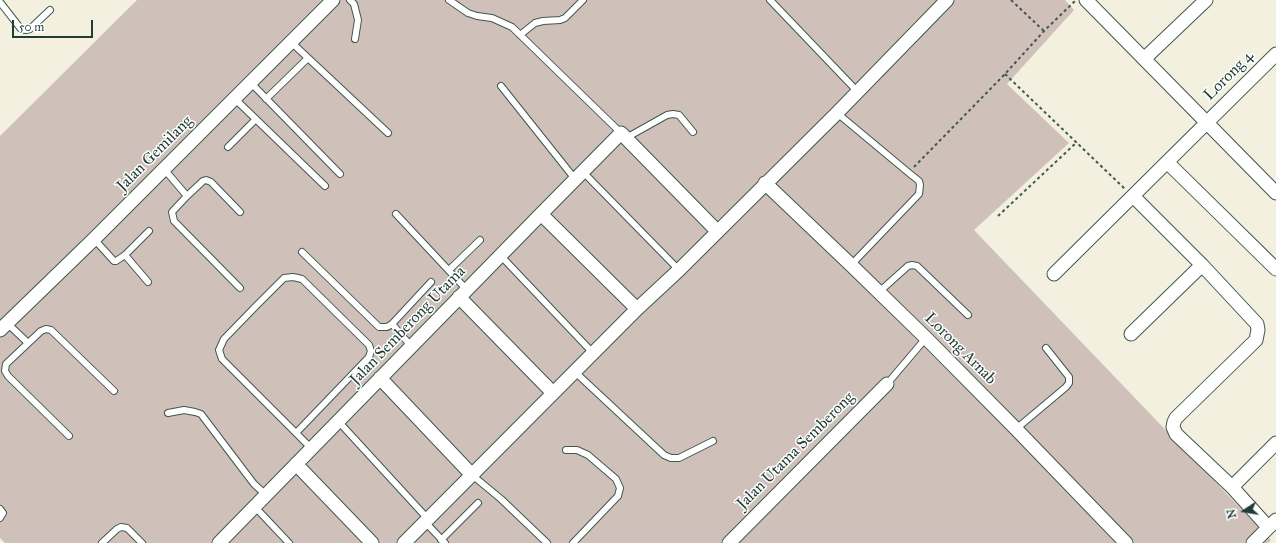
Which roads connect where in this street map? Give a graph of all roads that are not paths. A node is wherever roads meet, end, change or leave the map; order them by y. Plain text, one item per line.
1 (333, 0) edge
2 (350, 0) edge
3 (449, 0) edge
4 (583, 0) edge
5 (770, 0) edge
6 (947, 0) edge
7 (1086, 0) edge
8 (1206, 0) edge
9 (0, 2) edge
10 (50, 10) dead end
11 (520, 35) junction
12 (355, 39) dead end
13 (291, 42) junction
14 (1276, 54) edge
15 (308, 58) junction
16 (1144, 59) junction
17 (250, 82) junction
18 (501, 86) dead end
19 (858, 90) junction
20 (234, 98) junction
21 (266, 99) junction
22 (836, 113) junction
23 (256, 120) junction
24 (1207, 123) junction
25 (693, 132) dead end
26 (388, 133) dead end
27 (623, 136) junction
28 (228, 146) dead end
29 (1167, 162) junction
30 (164, 169) junction
31 (340, 174) dead end
32 (579, 175) junction
33 (766, 183) junction
34 (325, 186) dead end
35 (1275, 189) edge
36 (188, 196) junction
37 (1133, 196) junction
38 (240, 212) dead end
39 (396, 214) dead end
40 (541, 214) junction
41 (149, 231) dead end
42 (716, 231) junction
43 (94, 239) junction
44 (480, 240) dead end
45 (302, 252) dead end
46 (125, 255) junction
47 (500, 255) junction
48 (851, 264) junction
49 (1202, 265) junction
50 (1276, 269) edge
51 (449, 270) junction
52 (679, 270) junction
53 (1054, 274) dead end
54 (148, 282) dead end
55 (431, 282) dead end
56 (240, 288) dead end
57 (879, 292) junction
58 (463, 294) junction
59 (637, 309) junction
60 (968, 315) dead end
61 (392, 324) junction
62 (4, 326) edge
63 (1131, 334) dead end
64 (926, 338) junction
65 (28, 343) junction
66 (411, 346) junction
67 (1046, 348) dead end
68 (593, 353) junction
69 (575, 372) junction
70 (380, 378) junction
71 (887, 384) joint
72 (114, 391) dead end
73 (553, 393) junction
74 (168, 412) dead end
75 (338, 421) junction
76 (1016, 428) junction
77 (296, 433) junction
78 (69, 436) dead end
79 (712, 441) dead end
80 (1276, 442) edge
81 (311, 448) junction
82 (566, 450) dead end
83 (296, 464) junction
84 (472, 475) junction
85 (1232, 487) junction
86 (266, 495) junction
87 (478, 503) dead end
88 (255, 507) junction
89 (0, 509) edge
90 (0, 518) edge
91 (426, 520) junction
92 (1272, 524) edge
93 (443, 541) edge
94 (102, 543) edge
95 (142, 543) edge
96 (219, 543) edge
97 (289, 543) edge
98 (372, 543) edge
99 (404, 543) edge
100 (547, 543) edge
101 (573, 543) edge
102 (729, 543) edge
103 (1126, 543) edge
104 (1253, 543) edge

1 - 13 street, Jalan Gemilang
2 - 12 lane
3 - 11 lane
4 - 11 lane
5 - 19 lane
6 - 19 street
7 - 16 street
8 - 16 street
9 - 10 lane
11 - 27 lane
13 - 15 lane
13 - 17 street, Jalan Gemilang
14 - 24 street, Lorong 4
15 - 21 lane
15 - 26 lane
16 - 24 street
17 - 20 street, Jalan Gemilang
17 - 21 lane
18 - 32 lane
19 - 22 street
20 - 23 lane
20 - 30 street, Jalan Gemilang
21 - 31 lane
22 - 33 street
22 - 48 lane
23 - 28 lane
23 - 34 lane
24 - 29 street, Lorong 4
24 - 35 street
25 - 27 lane
27 - 32 street, Jalan Semberong Utama
27 - 42 street
29 - 37 street, Lorong 4
29 - 50 street
30 - 36 lane
30 - 43 street, Jalan Gemilang
32 - 40 street, Jalan Semberong Utama
32 - 52 lane
33 - 42 street
33 - 48 street, Lorong Arnab
36 - 38 lane
36 - 56 lane
37 - 49 street
37 - 53 street, Lorong 4
39 - 51 lane
40 - 47 street, Jalan Semberong Utama
40 - 59 street
41 - 46 lane
42 - 52 street
43 - 46 lane
43 - 62 street, Jalan Gemilang
44 - 51 lane
45 - 61 lane
46 - 54 lane
47 - 58 street, Jalan Semberong Utama
47 - 68 lane
48 - 57 street, Lorong Arnab
49 - 63 street
49 - 85 street
51 - 58 lane
52 - 59 street
55 - 61 lane
57 - 60 lane
57 - 64 street, Lorong Arnab
58 - 66 street, Jalan Semberong Utama
58 - 73 street
59 - 68 street
61 - 66 lane
62 - 65 lane
64 - 71 lane
64 - 76 street, Lorong Arnab
65 - 72 lane
65 - 78 lane
66 - 70 street, Jalan Semberong Utama
67 - 76 lane
68 - 69 street
69 - 73 street
69 - 79 lane
70 - 75 street, Jalan Semberong Utama
70 - 84 street
71 - 102 street, Jalan Utama Semberong
73 - 84 street
74 - 86 lane
75 - 81 street, Jalan Semberong Utama
75 - 91 lane
76 - 103 street, Lorong Arnab
77 - 77 lane
77 - 81 lane
80 - 85 street
81 - 83 street, Jalan Semberong Utama
82 - 101 lane
83 - 86 street, Jalan Semberong Utama
83 - 98 street
84 - 91 street
84 - 100 lane
85 - 92 street
86 - 88 street, Jalan Semberong Utama
87 - 93 lane
88 - 96 street, Jalan Semberong Utama
88 - 97 lane
89 - 90 lane
91 - 93 lane
91 - 99 street
92 - 104 street
94 - 95 lane

